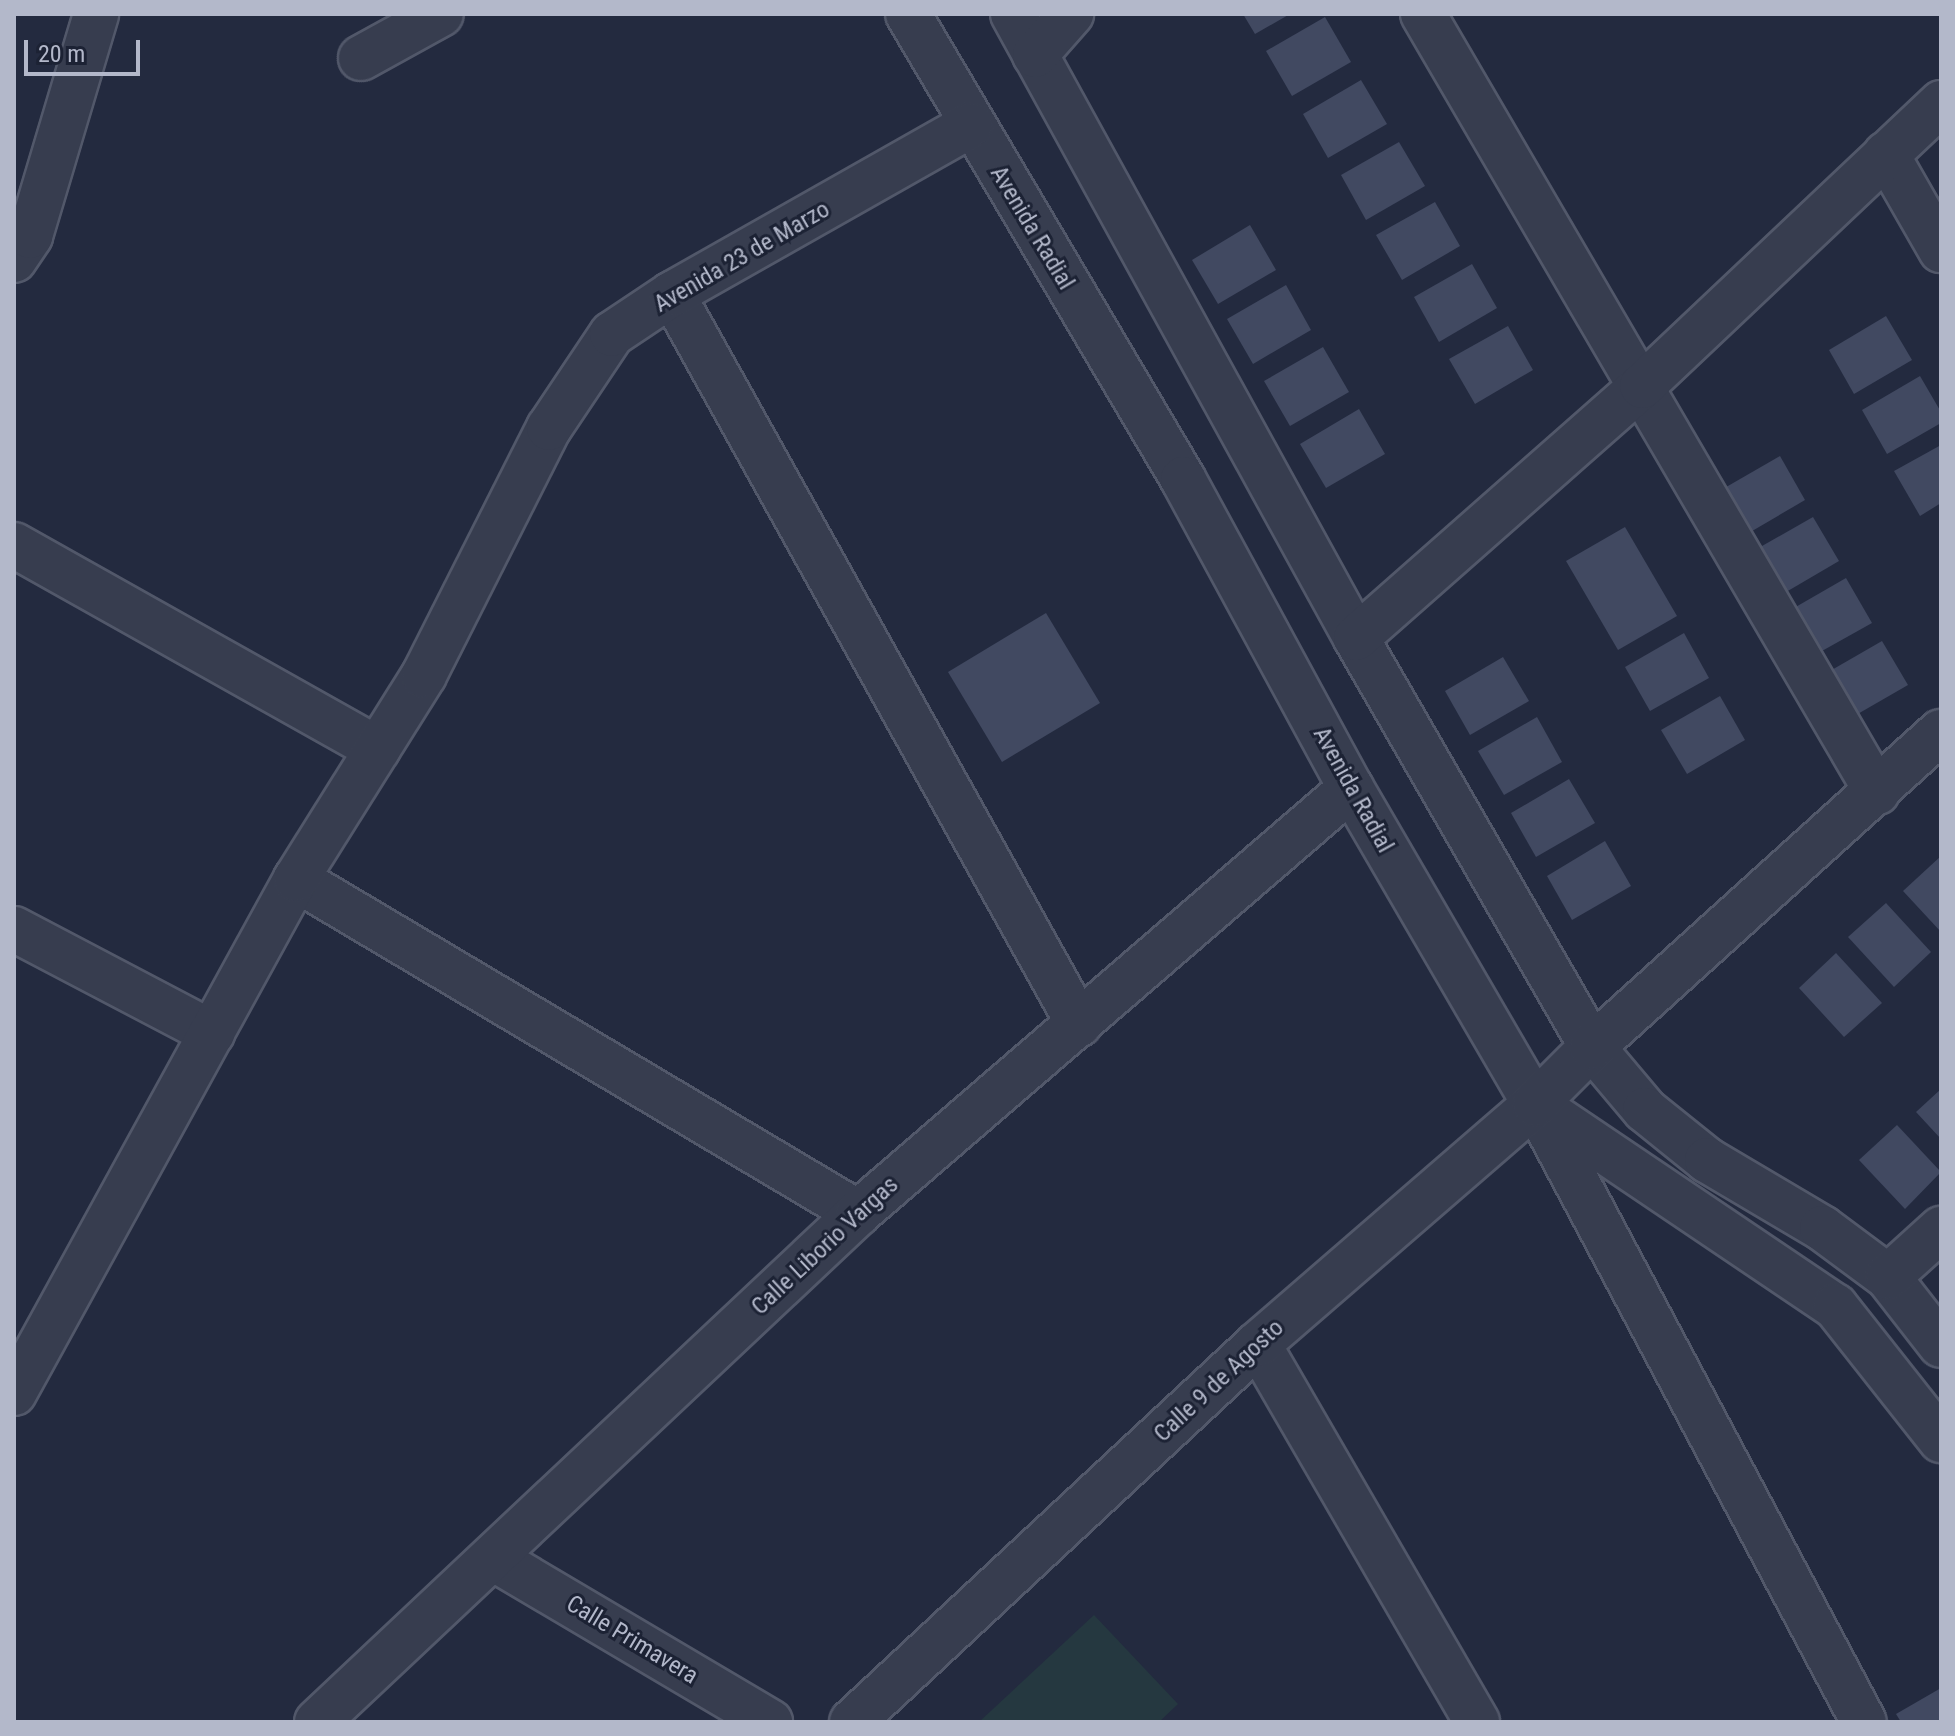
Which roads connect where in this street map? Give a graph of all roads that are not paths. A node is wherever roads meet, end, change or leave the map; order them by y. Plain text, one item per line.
1 (96, 14) edge
2 (441, 14) edge
3 (908, 14) edge
4 (1013, 14) edge
5 (1071, 14) edge
6 (1423, 14) edge
7 (1035, 55) junction
8 (361, 58) dead end
9 (1941, 103) edge
10 (971, 125) junction
11 (1886, 154) junction
12 (1941, 250) edge
13 (14, 260) edge
14 (672, 294) junction
15 (1642, 386) junction
16 (14, 545) edge
17 (1356, 638) junction
18 (1941, 732) edge
19 (378, 749) junction
20 (1351, 788) junction
21 (1877, 792) junction
22 (296, 879) junction
23 (14, 929) edge
24 (1079, 1024) junction
25 (212, 1033) junction
26 (1592, 1047) junction
27 (1535, 1104) junction
28 (858, 1213) junction
29 (1941, 1229) edge
30 (1888, 1277) junction
31 (29, 1330) edge
32 (1258, 1344) junction
33 (1941, 1345) edge
34 (14, 1393) edge
35 (1941, 1440) edge
36 (493, 1558) junction
37 (317, 1722) edge
38 (770, 1722) edge
39 (852, 1722) edge
40 (1477, 1722) edge
41 (1864, 1722) edge

1 - 13 street
2 - 8 street
3 - 10 street, Avenida Radial
4 - 7 street
5 - 7 street
6 - 15 street
7 - 17 street
9 - 11 street
10 - 14 street, Avenida 23 de Marzo
10 - 20 street, Avenida Radial
11 - 12 street
11 - 15 street
14 - 19 street, Avenida 23 de Marzo
14 - 24 street
15 - 17 street
15 - 21 street
16 - 19 street
17 - 26 street
18 - 21 street, Calle 9 de Agosto
19 - 22 street, Avenida 23 de Marzo
20 - 24 street, Calle Liborio Vargas
20 - 27 street, Avenida Radial
21 - 26 street, Calle 9 de Agosto
22 - 25 street, Avenida 23 de Marzo
22 - 28 street
23 - 25 street
24 - 28 street, Calle Liborio Vargas
25 - 31 street, Avenida 23 de Marzo
26 - 27 street, Calle 9 de Agosto
26 - 30 street
27 - 32 street, Calle 9 de Agosto
27 - 35 street, Avenida Radial
27 - 41 street
28 - 36 street, Calle Liborio Vargas
29 - 30 street
30 - 33 street
31 - 34 street, Avenida 23 de Marzo
32 - 39 street, Calle 9 de Agosto
32 - 40 street
36 - 37 street, Calle Liborio Vargas
36 - 38 street, Calle Primavera

